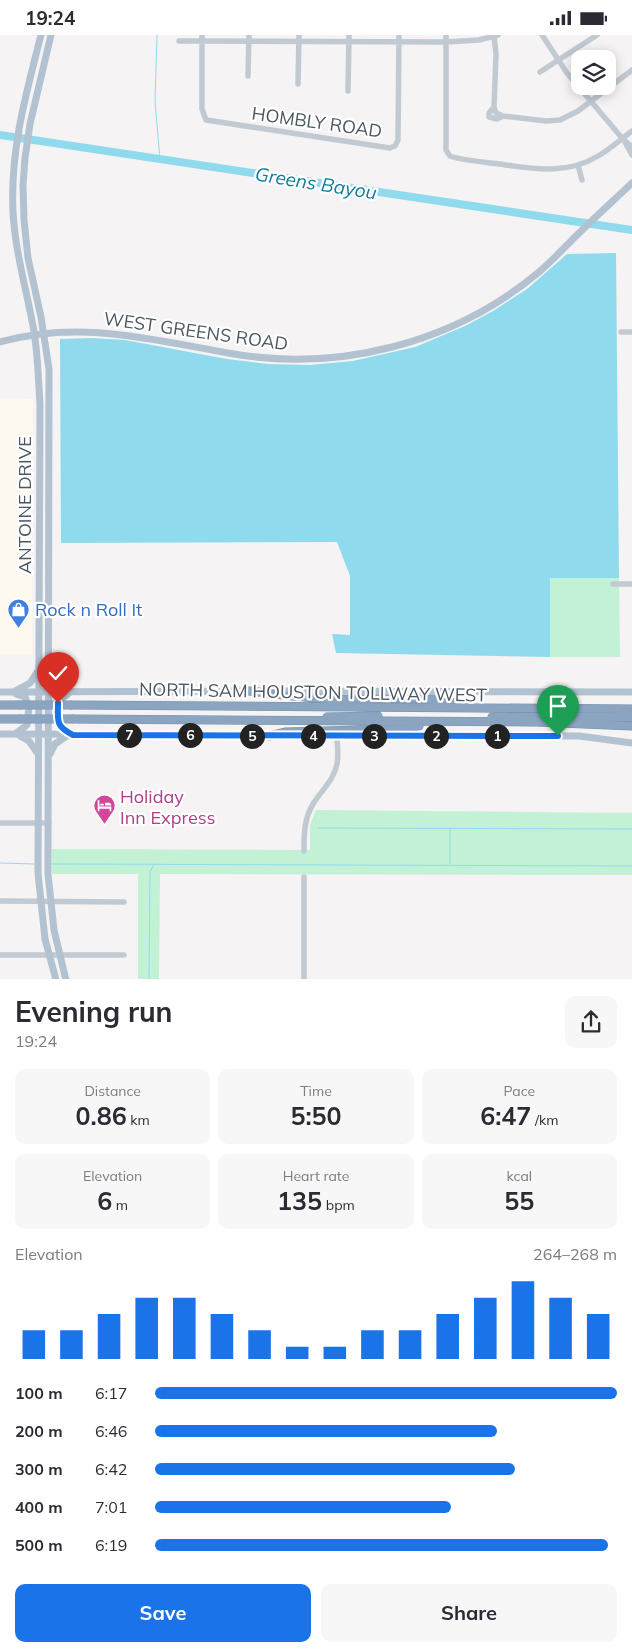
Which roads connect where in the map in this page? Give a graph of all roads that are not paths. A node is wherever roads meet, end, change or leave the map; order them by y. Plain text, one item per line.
1 (41, 35) edge
2 (50, 35) edge
3 (542, 35) edge
4 (596, 35) edge
5 (496, 36) edge
6 (202, 38) edge
7 (248, 38) edge
8 (299, 38) edge
9 (349, 38) edge
10 (399, 38) edge
11 (446, 38) edge
12 (179, 41) dead end
13 (558, 60) junction
14 (632, 70) edge
15 (540, 72) dead end
16 (248, 76) dead end
17 (298, 84) dead end
18 (348, 91) dead end
19 (24, 100) junction
20 (591, 101) junction
21 (35, 103) junction
22 (632, 131) edge
23 (622, 138) junction
24 (632, 147) edge
25 (632, 155) edge
26 (578, 165) junction
27 (582, 180) dead end
28 (632, 183) edge
29 (13, 184) junction
30 (23, 185) junction
31 (28, 258) junction
32 (19, 260) junction
33 (621, 332) dead end
34 (632, 332) edge
35 (44, 334) junction
36 (34, 335) junction
37 (0, 342) edge
38 (40, 404) junction
39 (49, 404) junction
40 (39, 475) junction
41 (49, 475) junction
42 (39, 544) junction
43 (49, 544) junction
44 (613, 584) dead end
45 (632, 584) edge
46 (39, 615) junction
47 (49, 615) junction
48 (39, 668) junction
49 (49, 671) junction
50 (249, 691) junction
51 (0, 692) edge
52 (12, 692) junction
53 (39, 692) junction
54 (49, 692) junction
55 (70, 692) junction
56 (632, 692) edge
57 (0, 705) edge
58 (630, 708) edge
59 (477, 709) junction
60 (632, 717) edge
61 (0, 719) edge
62 (243, 719) junction
63 (447, 722) junction
64 (632, 726) edge
65 (0, 734) edge
66 (14, 734) junction
67 (38, 735) junction
68 (49, 735) junction
69 (70, 735) junction
70 (269, 736) junction
71 (337, 736) junction
72 (632, 743) edge
73 (38, 755) junction
74 (49, 756) junction
75 (0, 823) edge
76 (38, 823) junction
77 (49, 823) junction
78 (304, 851) dead end
79 (304, 877) dead end
80 (0, 901) edge
81 (40, 901) junction
82 (51, 901) junction
83 (124, 901) dead end
84 (0, 955) edge
85 (49, 955) junction
86 (59, 955) junction
87 (124, 955) dead end
88 (56, 979) edge
89 (66, 979) edge
90 (304, 979) edge

1 - 19 main road, ANTOINE DRIVE
2 - 21 main road, ANTOINE DRIVE
3 - 13 street
4 - 13 street
5 - 11 street
5 - 20 street
6 - 7 street
6 - 10 street, HOMBLY ROAD
6 - 12 street
7 - 8 street
7 - 16 street
8 - 9 street
8 - 17 street
9 - 10 street
9 - 18 street
10 - 11 street
11 - 26 street
13 - 15 street
13 - 20 street
14 - 20 street
19 - 21 main road
19 - 29 main road, ANTOINE DRIVE
20 - 23 street
21 - 30 main road, ANTOINE DRIVE
22 - 23 street
23 - 24 street
23 - 25 street
23 - 26 street
26 - 27 street
28 - 35 main road, WEST GREENS ROAD
29 - 30 main road
29 - 32 main road, ANTOINE DRIVE
30 - 31 main road, ANTOINE DRIVE
31 - 32 main road
31 - 35 main road, ANTOINE DRIVE
32 - 36 main road, ANTOINE DRIVE
33 - 34 street
35 - 36 main road, WEST GREENS ROAD
35 - 39 main road, ANTOINE DRIVE
36 - 37 main road, WEST GREENS ROAD
36 - 38 main road, ANTOINE DRIVE
38 - 39 main road
38 - 40 main road, ANTOINE DRIVE
39 - 41 main road, ANTOINE DRIVE
40 - 41 main road
40 - 42 main road, ANTOINE DRIVE
41 - 43 main road, ANTOINE DRIVE
42 - 43 main road
42 - 46 main road, ANTOINE DRIVE
43 - 47 main road, ANTOINE DRIVE
44 - 45 street
46 - 47 main road
46 - 48 main road, ANTOINE DRIVE
47 - 49 main road, ANTOINE DRIVE
48 - 52 main road
48 - 53 main road, ANTOINE DRIVE
49 - 54 main road, ANTOINE DRIVE
49 - 55 main road
50 - 55 main road
50 - 56 main road
50 - 59 highway
51 - 52 main road
52 - 53 main road
52 - 66 main road
53 - 54 main road
53 - 67 main road, ANTOINE DRIVE
54 - 55 main road
54 - 68 main road, ANTOINE DRIVE
55 - 69 main road
57 - 59 highway, NORTH SAM HOUSTON TOLLWAY WEST, bridge
58 - 59 highway, NORTH SAM HOUSTON TOLLWAY WEST
60 - 62 highway, NORTH SAM HOUSTON TOLLWAY WEST
61 - 62 highway, NORTH SAM HOUSTON TOLLWAY WEST, bridge
62 - 63 highway, NORTH SAM HOUSTON TOLLWAY WEST
63 - 64 highway, NORTH SAM HOUSTON TOLLWAY WEST
63 - 70 highway
65 - 66 main road
66 - 67 main road
66 - 73 main road
67 - 68 main road
67 - 73 main road, ANTOINE DRIVE
68 - 69 main road
68 - 74 main road, ANTOINE DRIVE
69 - 70 main road
69 - 74 main road
70 - 71 main road
71 - 72 main road
71 - 78 street
73 - 76 main road, ANTOINE DRIVE
74 - 77 main road, ANTOINE DRIVE
75 - 76 street
76 - 77 street
76 - 81 main road, ANTOINE DRIVE
77 - 82 main road, ANTOINE DRIVE
79 - 90 street
80 - 81 street
81 - 82 street
81 - 85 main road, ANTOINE DRIVE
82 - 83 street
82 - 86 main road, ANTOINE DRIVE
84 - 85 street
85 - 86 street
85 - 88 main road, ANTOINE DRIVE
86 - 87 street
86 - 89 main road, ANTOINE DRIVE

